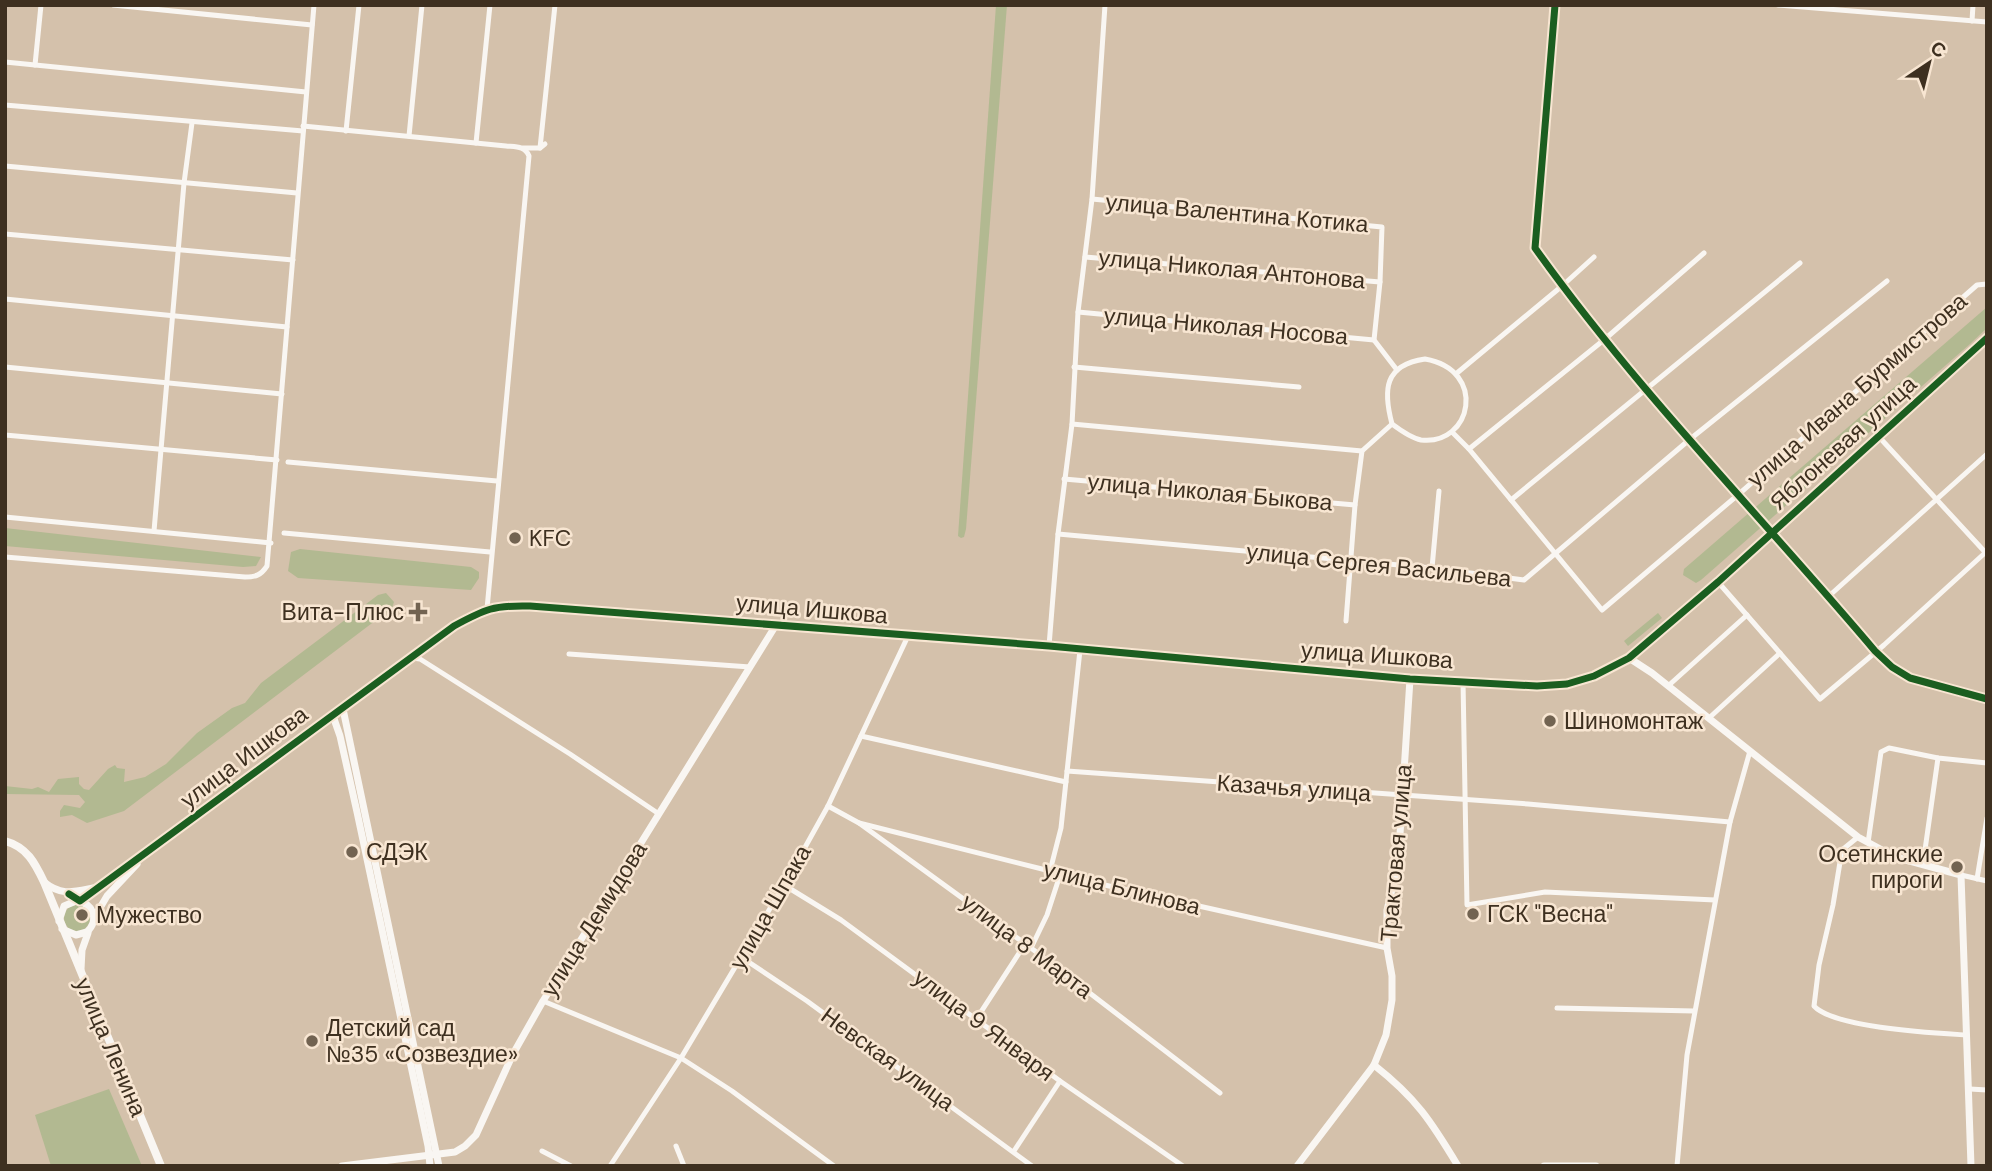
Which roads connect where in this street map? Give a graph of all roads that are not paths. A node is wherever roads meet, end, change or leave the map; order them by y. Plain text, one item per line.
1 (41, 5) edge
2 (113, 5) edge
3 (314, 5) edge
4 (359, 5) edge
5 (422, 5) edge
6 (489, 5) edge
7 (555, 5) edge
8 (1105, 5) edge
9 (1555, 5) edge
10 (1779, 5) edge
11 (1973, 5) edge
12 (1972, 21) junction
13 (1987, 22) edge
14 (312, 25) junction
15 (5, 62) edge
16 (36, 65) junction
17 (306, 92) junction
18 (5, 105) edge
19 (192, 123) junction
20 (303, 129) junction
21 (346, 131) junction
22 (409, 136) junction
23 (476, 143) junction
24 (523, 148) junction
25 (5, 166) edge
26 (184, 183) junction
27 (297, 193) junction
28 (1092, 199) junction
29 (5, 234) edge
30 (179, 250) junction
31 (1704, 253) dead end
32 (1085, 257) junction
33 (1594, 257) dead end
34 (293, 260) junction
35 (1800, 263) dead end
36 (1887, 281) dead end
37 (1380, 282) junction
38 (1987, 284) edge
39 (1562, 286) junction
40 (5, 299) edge
41 (1078, 312) junction
42 (173, 316) junction
43 (287, 327) junction
44 (1987, 338) edge
45 (1605, 339) junction
46 (1374, 340) junction
47 (5, 367) edge
48 (1074, 367) junction
49 (1396, 370) junction
50 (1457, 373) junction
51 (167, 382) junction
52 (1299, 387) dead end
53 (1648, 389) junction
54 (282, 394) junction
55 (1072, 424) junction
56 (1392, 425) junction
57 (1452, 432) junction
58 (5, 435) edge
59 (1880, 438) junction
60 (1689, 440) junction
61 (160, 450) junction
62 (1469, 450) junction
63 (1362, 451) junction
64 (1987, 454) edge
65 (277, 460) junction
66 (288, 462) dead end
67 (1064, 479) junction
68 (497, 481) junction
69 (1439, 491) dead end
70 (1739, 494) junction
71 (1511, 500) junction
72 (1936, 500) junction
73 (1355, 505) junction
74 (5, 517) edge
75 (153, 531) junction
76 (1773, 532) junction
77 (284, 533) dead end
78 (1058, 534) junction
79 (271, 542) junction
80 (491, 552) junction
81 (1986, 552) edge
82 (1555, 555) junction
83 (5, 557) edge
84 (1351, 562) junction
85 (1432, 568) junction
86 (1718, 582) junction
87 (1829, 596) junction
88 (487, 609) junction
89 (1747, 615) junction
90 (1346, 621) dead end
91 (776, 625) junction
92 (908, 636) junction
93 (1049, 646) junction
94 (1080, 650) junction
95 (1875, 651) junction
96 (1780, 653) junction
97 (569, 654) dead end
98 (412, 658) junction
99 (1629, 658) junction
100 (750, 667) junction
101 (1410, 679) junction
102 (1463, 681) junction
103 (1668, 686) junction
104 (1987, 699) edge
105 (343, 709) junction
106 (333, 716) junction
107 (1709, 718) junction
108 (861, 736) junction
109 (1750, 751) junction
110 (1938, 758) junction
111 (1987, 764) edge
112 (1067, 771) junction
113 (1066, 782) junction
114 (1402, 795) junction
115 (1465, 800) junction
116 (828, 806) junction
117 (659, 814) junction
118 (1987, 818) edge
119 (1730, 822) junction
120 (859, 823) junction
121 (1858, 837) junction
122 (5, 841) edge
123 (1868, 843) junction
124 (150, 851) junction
125 (1923, 864) junction
126 (1050, 871) junction
127 (1060, 875) junction
128 (1961, 875) junction
129 (1978, 879) junction
130 (1987, 881) edge
131 (44, 882) junction
132 (784, 885) junction
133 (97, 887) junction
134 (69, 894) junction
135 (1715, 900) junction
136 (80, 901) junction
137 (94, 918) junction
138 (60, 925) junction
139 (89, 930) junction
140 (1024, 944) junction
141 (1031, 948) junction
142 (1387, 948) junction
143 (741, 957) junction
144 (82, 976) junction
145 (543, 1000) junction
146 (1557, 1008) dead end
147 (1694, 1012) junction
148 (977, 1018) junction
149 (1966, 1035) junction
150 (681, 1059) junction
151 (1374, 1065) junction
152 (1060, 1081) junction
153 (1970, 1089) junction
154 (1987, 1090) edge
155 (1220, 1093) dead end
156 (676, 1146) dead end
157 (542, 1151) dead end
158 (1014, 1151) junction
159 (433, 1156) junction
160 (830, 1165) edge
161 (161, 1166) edge
162 (342, 1166) edge
163 (430, 1166) edge
164 (439, 1166) edge
165 (571, 1166) edge
166 (610, 1166) edge
167 (684, 1166) edge
168 (1032, 1166) edge
169 (1183, 1166) edge
170 (1297, 1166) edge
171 (1458, 1166) edge
172 (1544, 1166) edge
173 (1596, 1166) edge
174 (1677, 1166) edge
175 (1971, 1166) edge

1 - 16 street
2 - 14 street
3 - 14 street
4 - 21 street
5 - 22 street
6 - 23 street
7 - 24 street
8 - 28 street
9 - 39 street
10 - 12 street
11 - 12 street
12 - 13 street
14 - 17 street
15 - 16 street
16 - 17 street
17 - 20 street
18 - 19 street
19 - 20 street
19 - 26 street
20 - 21 street
20 - 27 street
21 - 22 street
22 - 23 street
23 - 24 street
24 - 68 street
25 - 26 street
26 - 27 street
26 - 30 street
27 - 34 street
28 - 32 street
28 - 37 street, улица Валентина Котика
29 - 30 street
30 - 34 street
30 - 42 street
31 - 45 street
32 - 37 street, улица Николая Антонова
32 - 41 street
33 - 39 street
34 - 43 street
35 - 53 street
36 - 60 street, улица Сергея Васильева
37 - 46 street
38 - 70 street, улица Ивана Бурмистрова
39 - 45 street
39 - 50 street
40 - 42 street
41 - 46 street, улица Николая Носова
41 - 48 street
42 - 43 street
42 - 51 street
43 - 54 street
44 - 59 street, Яблоневая улица
45 - 53 street
45 - 62 street
46 - 49 street
47 - 51 street
48 - 52 street
48 - 55 street
49 - 50 street
49 - 56 street
50 - 57 street
51 - 54 street
51 - 61 street
53 - 60 street
53 - 71 street
54 - 65 street
55 - 63 street
55 - 67 street
56 - 57 street
56 - 63 street
57 - 62 street
58 - 61 street
59 - 72 street
59 - 76 street, Яблоневая улица
60 - 70 street
60 - 82 street, улица Сергея Васильева
61 - 65 street
61 - 75 street
62 - 71 street
63 - 73 street
64 - 72 street
65 - 79 street
66 - 68 street
67 - 73 street, улица Николая Быкова
67 - 78 street
68 - 80 street
69 - 85 street
70 - 76 street
70 - 82 street, улица Ивана Бурмистрова
71 - 82 street
72 - 81 street
72 - 87 street
73 - 84 street
74 - 75 street
75 - 79 street
76 - 86 street, Яблоневая улица
76 - 87 street
77 - 80 street
78 - 84 street, улица Сергея Васильева
78 - 93 street
79 - 83 street
80 - 88 street
81 - 95 street
82 - 85 street, улица Сергея Васильева
84 - 85 street, улица Сергея Васильева
84 - 90 street
86 - 89 street
86 - 99 street, Яблоневая улица
87 - 95 street
88 - 91 street, улица Ишкова
88 - 98 street, улица Ишкова
89 - 96 street
89 - 103 street
91 - 92 street, улица Ишкова
91 - 100 street, улица Демидова
92 - 93 street, улица Ишкова
92 - 108 street, улица Шпака
93 - 94 street, улица Ишкова
94 - 101 street, улица Ишкова
94 - 112 street
95 - 96 street
95 - 104 street
96 - 107 street
97 - 100 street
98 - 105 street, улица Ишкова
98 - 117 street
99 - 102 street, улица Ишкова
99 - 103 street
100 - 117 street, улица Демидова
101 - 102 street, улица Ишкова
101 - 114 street, Трактовая улица
102 - 115 street
103 - 107 street
105 - 106 street, улица Ишкова
105 - 159 street
106 - 124 street, улица Ишкова
106 - 159 street
107 - 109 street
108 - 113 street
108 - 116 street, улица Шпака
109 - 119 street
109 - 121 street
110 - 111 street
110 - 123 street
110 - 125 street
112 - 113 street
112 - 114 street, Казачья улица
113 - 126 street
114 - 115 street, Казачья улица
114 - 142 street, Трактовая улица
115 - 119 street, Казачья улица
115 - 135 street
116 - 120 street, улица 8 Марта
116 - 132 street, улица Шпака
117 - 145 street, улица Демидова
118 - 129 street
119 - 135 street
120 - 126 street, улица Блинова
120 - 140 street, улица 8 Марта
121 - 123 street
121 - 149 street
122 - 131 main road, улица Ленина
123 - 125 street
124 - 133 street, улица Ишкова
124 - 137 street, улица Ишкова
125 - 128 street
126 - 127 street, улица Блинова
127 - 141 street
127 - 142 street, улица Блинова
128 - 129 street
128 - 149 street
129 - 130 street
131 - 134 street
131 - 138 main road, улица Ленина
132 - 143 street, улица Шпака
132 - 148 street, улица 9 Января
133 - 134 street
133 - 136 street, улица Ишкова
134 - 136 street
135 - 147 street
136 - 137 street
136 - 138 street
137 - 139 street
138 - 139 street
138 - 144 main road, улица Ленина
139 - 144 street
140 - 141 street, улица 8 Марта
140 - 148 street
141 - 155 street, улица 8 Марта
142 - 151 street, Трактовая улица
143 - 150 street, улица Шпака
143 - 158 street, Невская улица
144 - 161 main road, улица Ленина
145 - 150 street
145 - 159 street, улица Демидова
146 - 147 street
147 - 174 street
148 - 152 street, улица 9 Января
149 - 153 street
150 - 160 street
150 - 166 street, улица Шпака
151 - 170 street, Трактовая улица
151 - 171 street
152 - 158 street
152 - 169 street, улица 9 Января
153 - 154 street
153 - 175 street
156 - 167 street
157 - 165 street
158 - 168 street, Невская улица
159 - 162 street, улица Демидова
159 - 163 street
159 - 164 street
172 - 173 street

